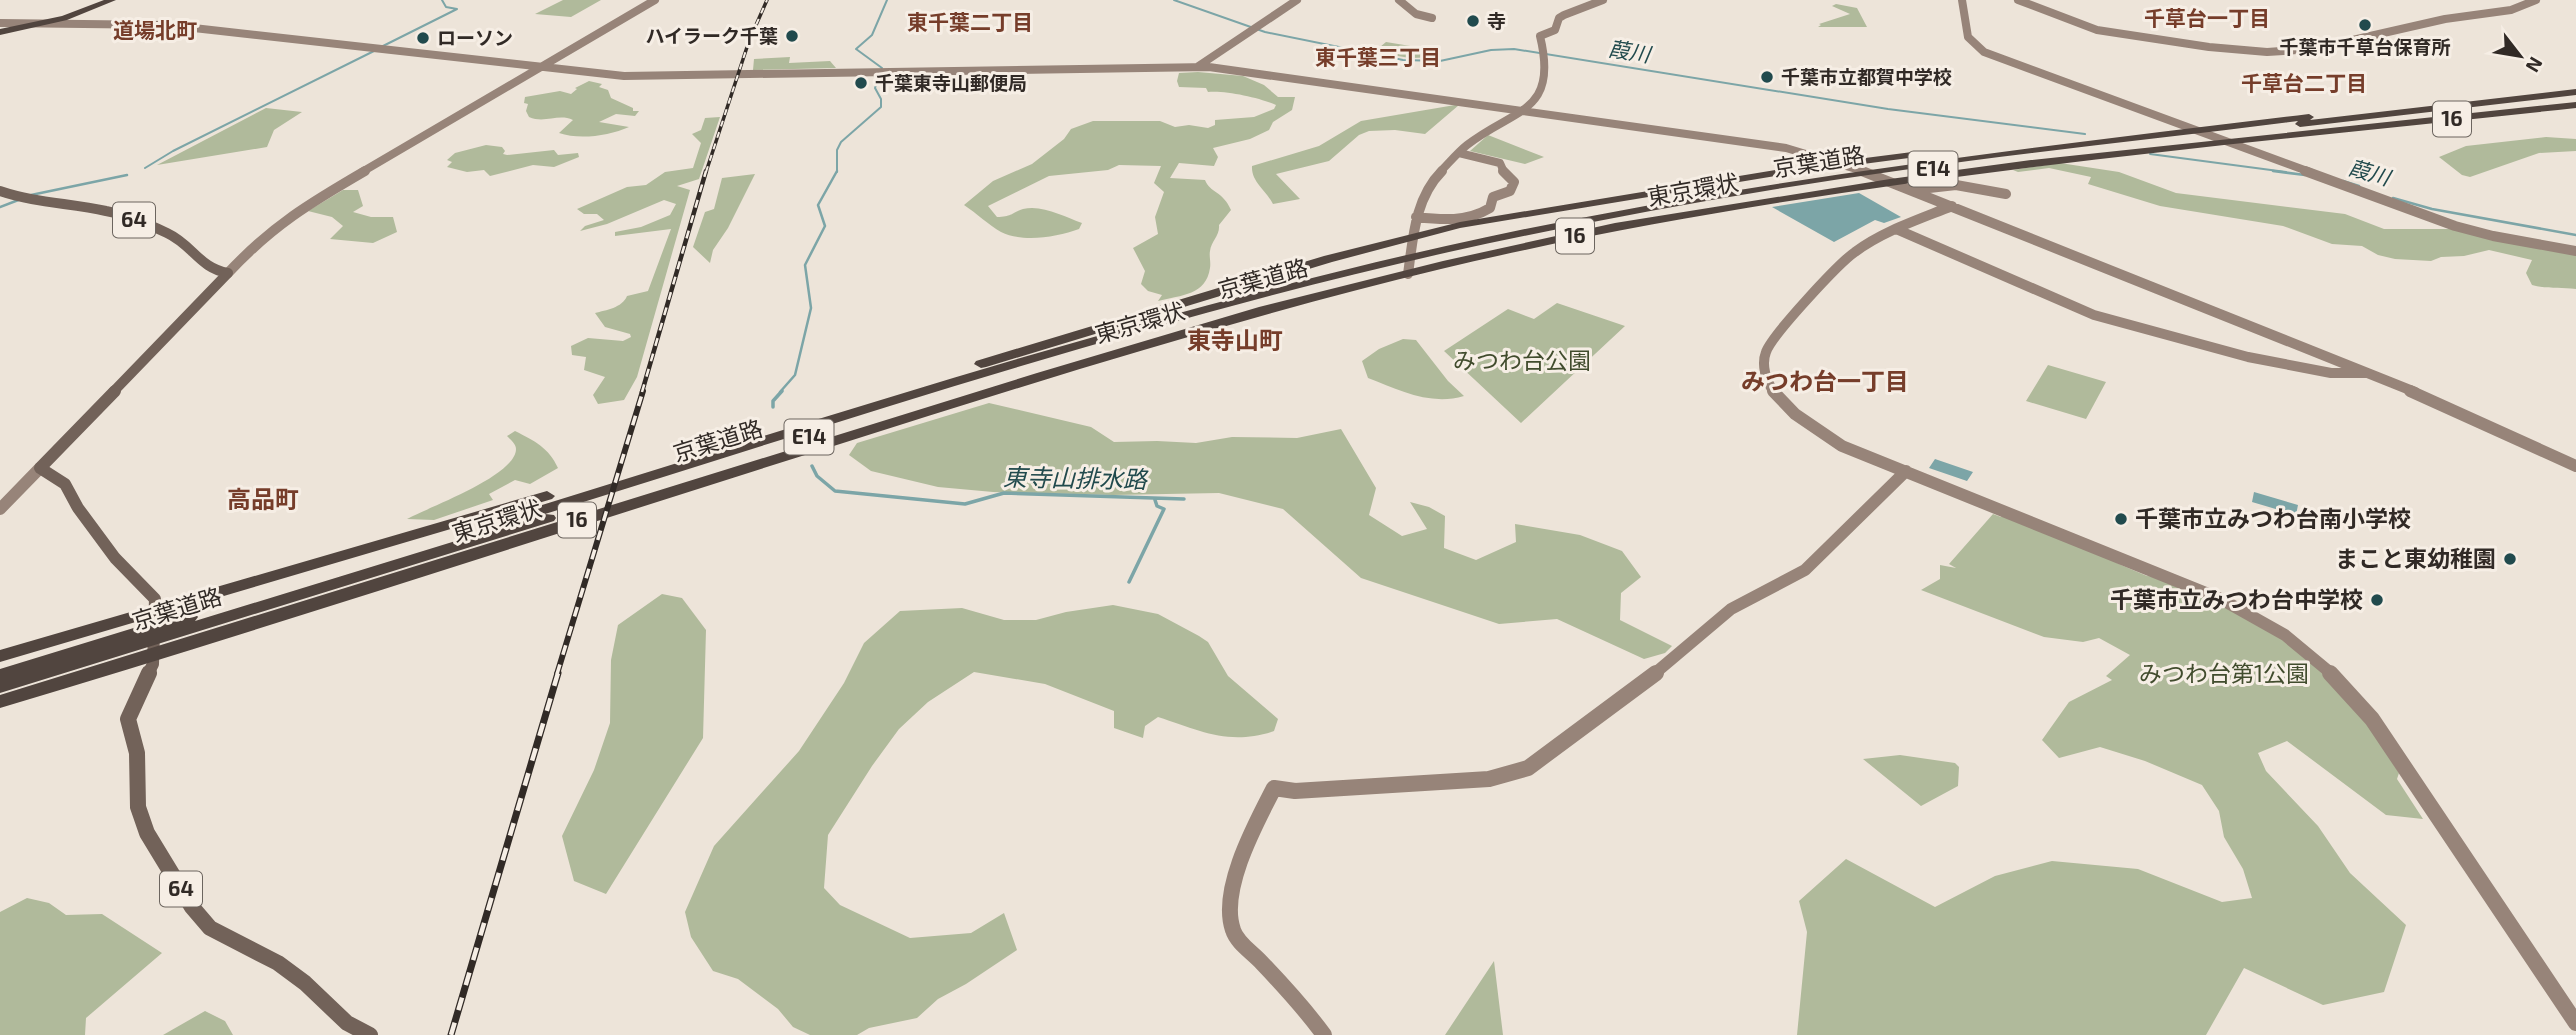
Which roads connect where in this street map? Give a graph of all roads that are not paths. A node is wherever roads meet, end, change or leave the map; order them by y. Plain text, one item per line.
1 (112, 0) edge
2 (654, 0) edge
3 (1297, 0) edge
4 (1399, 0) edge
5 (1603, 0) edge
6 (1962, 0) edge
7 (2018, 0) edge
8 (2536, 0) edge
9 (1432, 18) dead end
10 (0, 23) edge
11 (40, 23) junction
12 (0, 32) edge
13 (1197, 67) junction
14 (538, 68) junction
15 (2576, 83) edge
16 (2576, 94) edge
17 (2576, 105) edge
18 (1526, 110) junction
19 (2189, 127) junction
20 (2236, 129) junction
21 (2052, 142) junction
22 (2230, 142) junction
23 (1459, 153) junction
24 (1813, 155) junction
25 (1843, 163) junction
26 (1810, 168) junction
27 (1738, 180) junction
28 (2333, 181) joint
29 (1890, 182) junction
30 (1910, 190) junction
31 (0, 191) edge
32 (2006, 194) dead end
33 (12, 197) joint
34 (24, 200) joint
35 (1952, 206) junction
36 (1624, 215) junction
37 (1416, 217) junction
38 (1896, 229) junction
39 (1413, 238) junction
40 (2576, 251) edge
41 (1385, 254) junction
42 (228, 272) junction
43 (1408, 272) junction
44 (1165, 321) junction
45 (2370, 373) junction
46 (2576, 466) edge
47 (40, 468) junction
48 (1906, 471) junction
49 (0, 509) edge
50 (0, 656) edge
51 (0, 675) edge
52 (0, 688) edge
53 (0, 702) edge
54 (2576, 1023) edge
55 (370, 1035) edge
56 (1324, 1035) edge

1 - 11 highway
2 - 14 street
3 - 13 street
4 - 9 street
5 - 18 street
6 - 19 street
7 - 8 street
10 - 11 street
11 - 12 highway
11 - 14 street
13 - 14 street
13 - 18 street
14 - 42 street
15 - 19 highway, 東京環状 / 16
15 - 20 highway, 京葉道路 / E14
16 - 20 highway, 京葉道路 / E14
17 - 22 highway, 東京環状 / 16
18 - 23 street
18 - 24 street
19 - 21 highway, 東京環状 / 16
19 - 22 street
20 - 36 highway, 京葉道路 / E14
21 - 25 highway, 東京環状 / 16
21 - 41 highway
22 - 28 street
22 - 29 highway, 東京環状 / 16
23 - 37 street
23 - 37 street
24 - 25 street
24 - 26 street
25 - 26 highway, 東京環状 / 16
25 - 29 street
26 - 27 highway, 東京環状 / 16
27 - 39 highway, 東京環状 / 16
27 - 41 highway
28 - 40 street
29 - 30 street
29 - 43 highway, 東京環状 / 16
30 - 32 street
30 - 35 street
31 - 33 main road, 64
33 - 34 main road, 64
34 - 42 main road, 64
35 - 38 street
35 - 45 street
36 - 44 highway, 京葉道路 / E14
36 - 52 highway, 京葉道路 / E14
37 - 39 street
38 - 45 street
38 - 48 street
39 - 43 street
39 - 50 highway, 東京環状 / 16
41 - 44 highway
42 - 47 main road
43 - 53 highway, 東京環状 / 16
44 - 51 highway, 京葉道路 / E14
45 - 46 street
47 - 49 street
47 - 55 main road, 64
48 - 54 street
48 - 56 street

